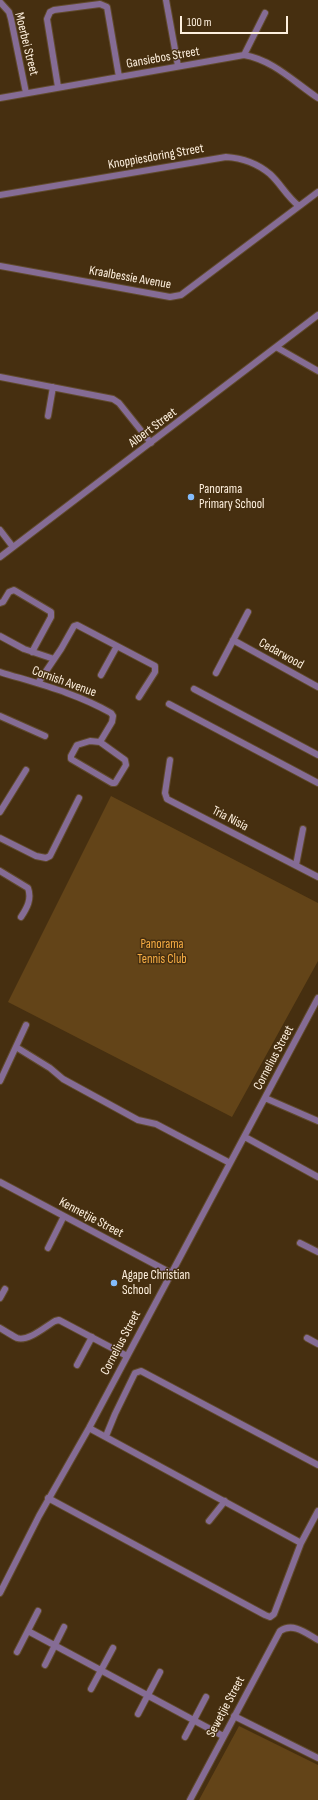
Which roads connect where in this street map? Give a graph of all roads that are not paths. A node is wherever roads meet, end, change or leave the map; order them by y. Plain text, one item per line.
1 (166, 0) edge
2 (0, 2) edge
3 (265, 13) dead end
4 (244, 55) junction
5 (178, 66) junction
6 (119, 76) junction
7 (58, 87) junction
8 (26, 93) junction
9 (0, 98) edge
10 (318, 98) edge
11 (318, 192) edge
12 (0, 195) edge
13 (299, 206) junction
14 (0, 266) edge
15 (318, 315) edge
16 (276, 347) junction
17 (318, 371) edge
18 (0, 377) edge
19 (53, 387) junction
20 (48, 416) dead end
21 (151, 442) junction
22 (0, 530) edge
23 (13, 547) junction
24 (0, 557) edge
25 (0, 603) edge
26 (248, 612) dead end
27 (0, 636) edge
28 (233, 640) junction
29 (117, 646) junction
30 (32, 652) junction
31 (54, 659) junction
32 (0, 672) edge
33 (216, 673) dead end
34 (101, 675) dead end
35 (38, 683) junction
36 (318, 687) edge
37 (194, 689) dead end
38 (139, 697) dead end
39 (169, 704) dead end
40 (0, 716) edge
41 (45, 736) dead end
42 (100, 742) junction
43 (318, 755) edge
44 (170, 760) dead end
45 (26, 770) dead end
46 (318, 783) edge
47 (79, 798) dead end
48 (0, 812) edge
49 (303, 829) dead end
50 (0, 838) edge
51 (296, 865) junction
52 (0, 871) edge
53 (318, 877) edge
54 (21, 917) dead end
55 (318, 1000) edge
56 (26, 1025) dead end
57 (16, 1047) junction
58 (0, 1081) edge
59 (264, 1098) junction
60 (318, 1121) edge
61 (245, 1137) junction
62 (230, 1163) junction
63 (318, 1177) edge
64 (0, 1182) edge
65 (64, 1216) junction
66 (300, 1243) dead end
67 (48, 1248) dead end
68 (318, 1252) edge
69 (172, 1273) junction
70 (5, 1289) dead end
71 (0, 1298) edge
72 (0, 1328) edge
73 (92, 1337) junction
74 (307, 1338) dead end
75 (318, 1344) edge
76 (127, 1356) junction
77 (78, 1365) dead end
78 (89, 1428) junction
79 (106, 1436) junction
80 (318, 1465) edge
81 (48, 1498) junction
82 (226, 1501) junction
83 (318, 1511) edge
84 (209, 1521) dead end
85 (301, 1543) junction
86 (0, 1593) edge
87 (38, 1611) dead end
88 (64, 1627) dead end
89 (28, 1631) junction
90 (318, 1640) edge
91 (55, 1645) junction
92 (113, 1648) dead end
93 (17, 1652) dead end
94 (45, 1665) dead end
95 (101, 1670) junction
96 (160, 1672) dead end
97 (91, 1689) dead end
98 (148, 1695) junction
99 (206, 1697) dead end
100 (138, 1714) dead end
101 (234, 1716) junction
102 (194, 1720) junction
103 (223, 1736) junction
104 (185, 1737) dead end
105 (318, 1758) edge
106 (190, 1800) edge

1 - 5 street
2 - 8 street, Moerbei Street
3 - 4 street
4 - 5 street, Gansiebos Street
4 - 10 street, Gansiebos Street
5 - 6 street, Gansiebos Street
6 - 7 street, Gansiebos Street
6 - 7 street
7 - 8 street, Gansiebos Street
8 - 9 street, Gansiebos Street
11 - 13 street, Kraalbessie Avenue
12 - 13 street, Knoppiesdoring Street
13 - 14 street, Kraalbessie Avenue
15 - 16 street, Albert Street
16 - 17 street
16 - 21 street, Albert Street
18 - 19 street
19 - 20 street
19 - 21 street
21 - 23 street, Albert Street
22 - 23 street
23 - 24 street, Albert Street
25 - 30 street
26 - 28 street
27 - 30 street
28 - 33 street
28 - 36 street, Cedarwood
29 - 31 street
29 - 34 street
29 - 38 street
30 - 31 street
31 - 35 street
32 - 35 street, Cornish Avenue
35 - 42 street, Cornish Avenue
37 - 43 street
39 - 46 street
40 - 41 street
42 - 42 street
44 - 51 street, Tria Nisia
45 - 48 street
47 - 50 street
49 - 51 street
51 - 53 street, Tria Nisia
52 - 54 street
55 - 59 street, Cornelius Street
56 - 57 street
57 - 58 street
57 - 62 street
59 - 60 street
59 - 61 street, Cornelius Street
61 - 62 street, Cornelius Street
61 - 63 street
62 - 69 street, Cornelius Street
64 - 65 street, Kennetjie Street
65 - 67 street
65 - 69 street, Kennetjie Street
66 - 68 street
69 - 76 street, Cornelius Street
70 - 71 street
72 - 73 street
73 - 76 street
73 - 77 street
74 - 75 street
76 - 78 street, Cornelius Street
78 - 79 street
78 - 81 street, Cornelius Street
79 - 80 street
79 - 82 street
81 - 85 street
81 - 86 street, Cornelius Street
82 - 84 street
82 - 85 street
83 - 85 street
87 - 89 street
88 - 91 street
89 - 91 street
89 - 93 street
90 - 101 street, Sewetjie Street
91 - 94 street
91 - 95 street
92 - 95 street
95 - 97 street
95 - 98 street
96 - 98 street
98 - 100 street
98 - 102 street
99 - 102 street
101 - 103 street, Sewetjie Street
101 - 105 street
102 - 103 street
102 - 104 street
103 - 106 street, Sewetjie Street

